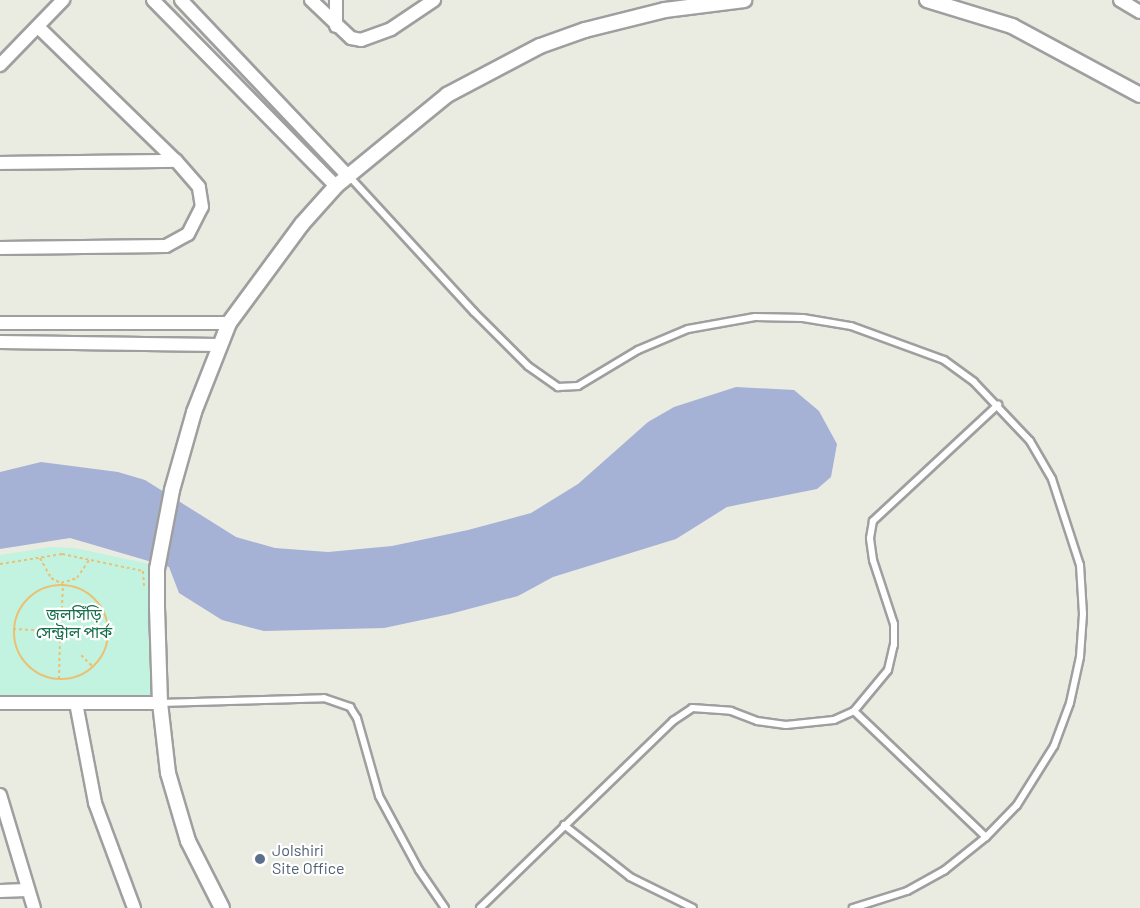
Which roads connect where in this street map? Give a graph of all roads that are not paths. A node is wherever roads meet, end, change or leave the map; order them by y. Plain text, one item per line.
1 (63, 0) edge
2 (153, 0) edge
3 (181, 0) edge
4 (311, 0) edge
5 (336, 0) edge
6 (432, 0) edge
7 (744, 0) edge
8 (927, 0) edge
9 (336, 26) junction
10 (38, 27) junction
11 (0, 65) edge
12 (1140, 95) edge
13 (176, 161) junction
14 (0, 163) edge
15 (347, 175) junction
16 (336, 186) junction
17 (0, 248) edge
18 (0, 322) edge
19 (229, 323) junction
20 (0, 342) edge
21 (218, 345) junction
22 (998, 405) junction
23 (0, 703) edge
24 (76, 703) junction
25 (160, 703) junction
26 (854, 711) junction
27 (0, 799) edge
28 (564, 825) junction
29 (986, 837) junction
30 (0, 891) edge
31 (27, 891) junction
32 (34, 908) edge
33 (134, 908) edge
34 (222, 908) edge
35 (445, 908) edge
36 (480, 908) edge
37 (693, 908) edge
38 (853, 908) edge

1 - 10 street
2 - 16 street
3 - 15 street
4 - 9 street
5 - 9 street
6 - 9 street
7 - 15 street
8 - 12 street
10 - 11 street
10 - 13 street
13 - 14 street
13 - 17 street
15 - 16 street
15 - 22 lane
16 - 19 street
18 - 19 street
19 - 21 street
20 - 21 street
21 - 25 street
22 - 26 lane
22 - 29 lane
23 - 24 street
24 - 25 street
24 - 33 street
25 - 34 street
25 - 35 lane
26 - 28 lane
26 - 29 lane
27 - 31 street
28 - 36 lane
28 - 37 lane
29 - 38 lane
30 - 31 street
31 - 32 street

